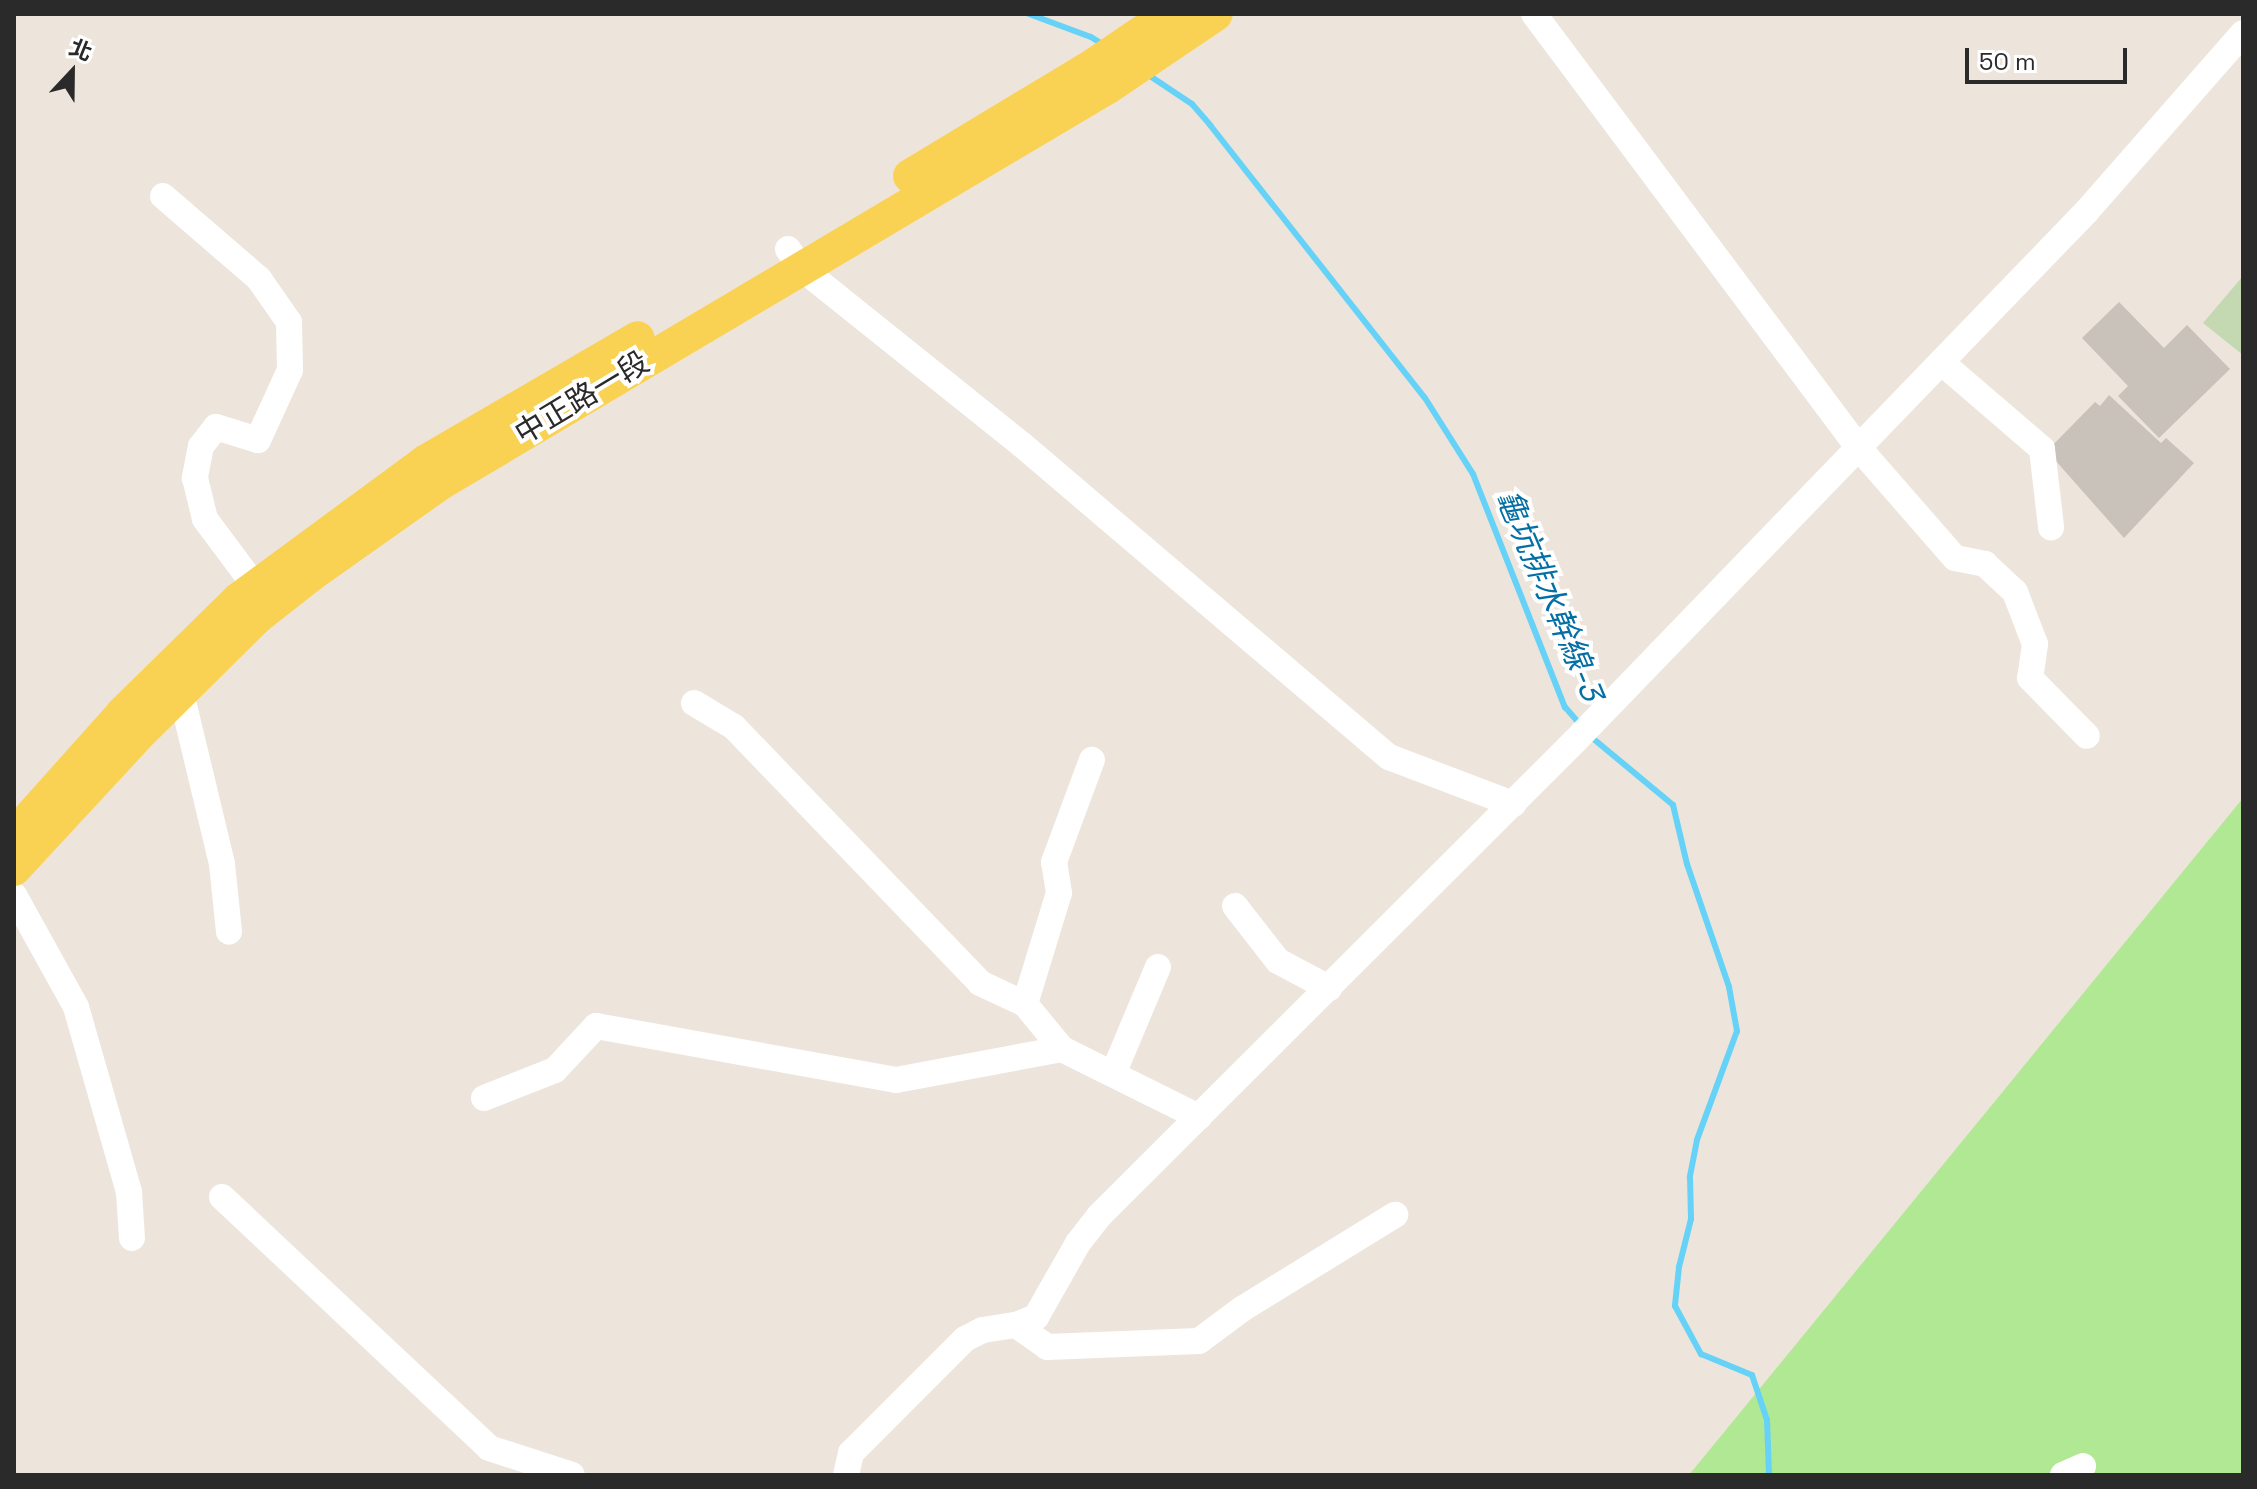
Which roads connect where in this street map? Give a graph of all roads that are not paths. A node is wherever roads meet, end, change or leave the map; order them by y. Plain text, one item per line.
1 (1169, 14) edge
2 (1216, 14) edge
3 (1534, 14) edge
4 (2243, 33) edge
5 (1126, 60) junction
6 (163, 196) dead end
7 (794, 258) junction
8 (1941, 362) junction
9 (1858, 447) junction
10 (2051, 527) dead end
11 (305, 563) junction
12 (255, 586) junction
13 (181, 693) junction
14 (694, 703) dead end
15 (2087, 736) dead end
16 (1092, 760) dead end
17 (1513, 804) junction
18 (14, 835) edge
19 (14, 869) edge
20 (14, 895) edge
21 (1235, 906) dead end
22 (229, 932) dead end
23 (1158, 967) dead end
24 (1329, 988) junction
25 (1025, 1004) junction
26 (1062, 1049) junction
27 (1113, 1074) junction
28 (484, 1098) dead end
29 (1199, 1117) junction
30 (222, 1197) dead end
31 (1395, 1215) dead end
32 (132, 1238) dead end
33 (1016, 1325) junction
34 (572, 1475) edge
35 (846, 1475) edge

1 - 5 main road, 中正路一段
2 - 5 main road, 中正路一段
3 - 9 lane
4 - 8 lane
5 - 7 main road, 中正路一段
6 - 12 lane
7 - 11 main road, 中正路一段
7 - 17 lane
8 - 9 lane
8 - 10 lane
9 - 15 lane
9 - 17 lane
11 - 12 main road, 中正路一段
11 - 13 main road, 中正路一段
12 - 18 main road, 中正路一段
13 - 19 main road, 中正路一段
13 - 22 lane
14 - 25 lane
16 - 25 lane
17 - 24 lane
20 - 32 lane
21 - 24 lane
23 - 27 lane
24 - 29 lane
25 - 26 lane
26 - 27 lane
26 - 28 lane
27 - 29 lane
29 - 33 lane
30 - 34 lane
31 - 33 lane
33 - 35 lane

